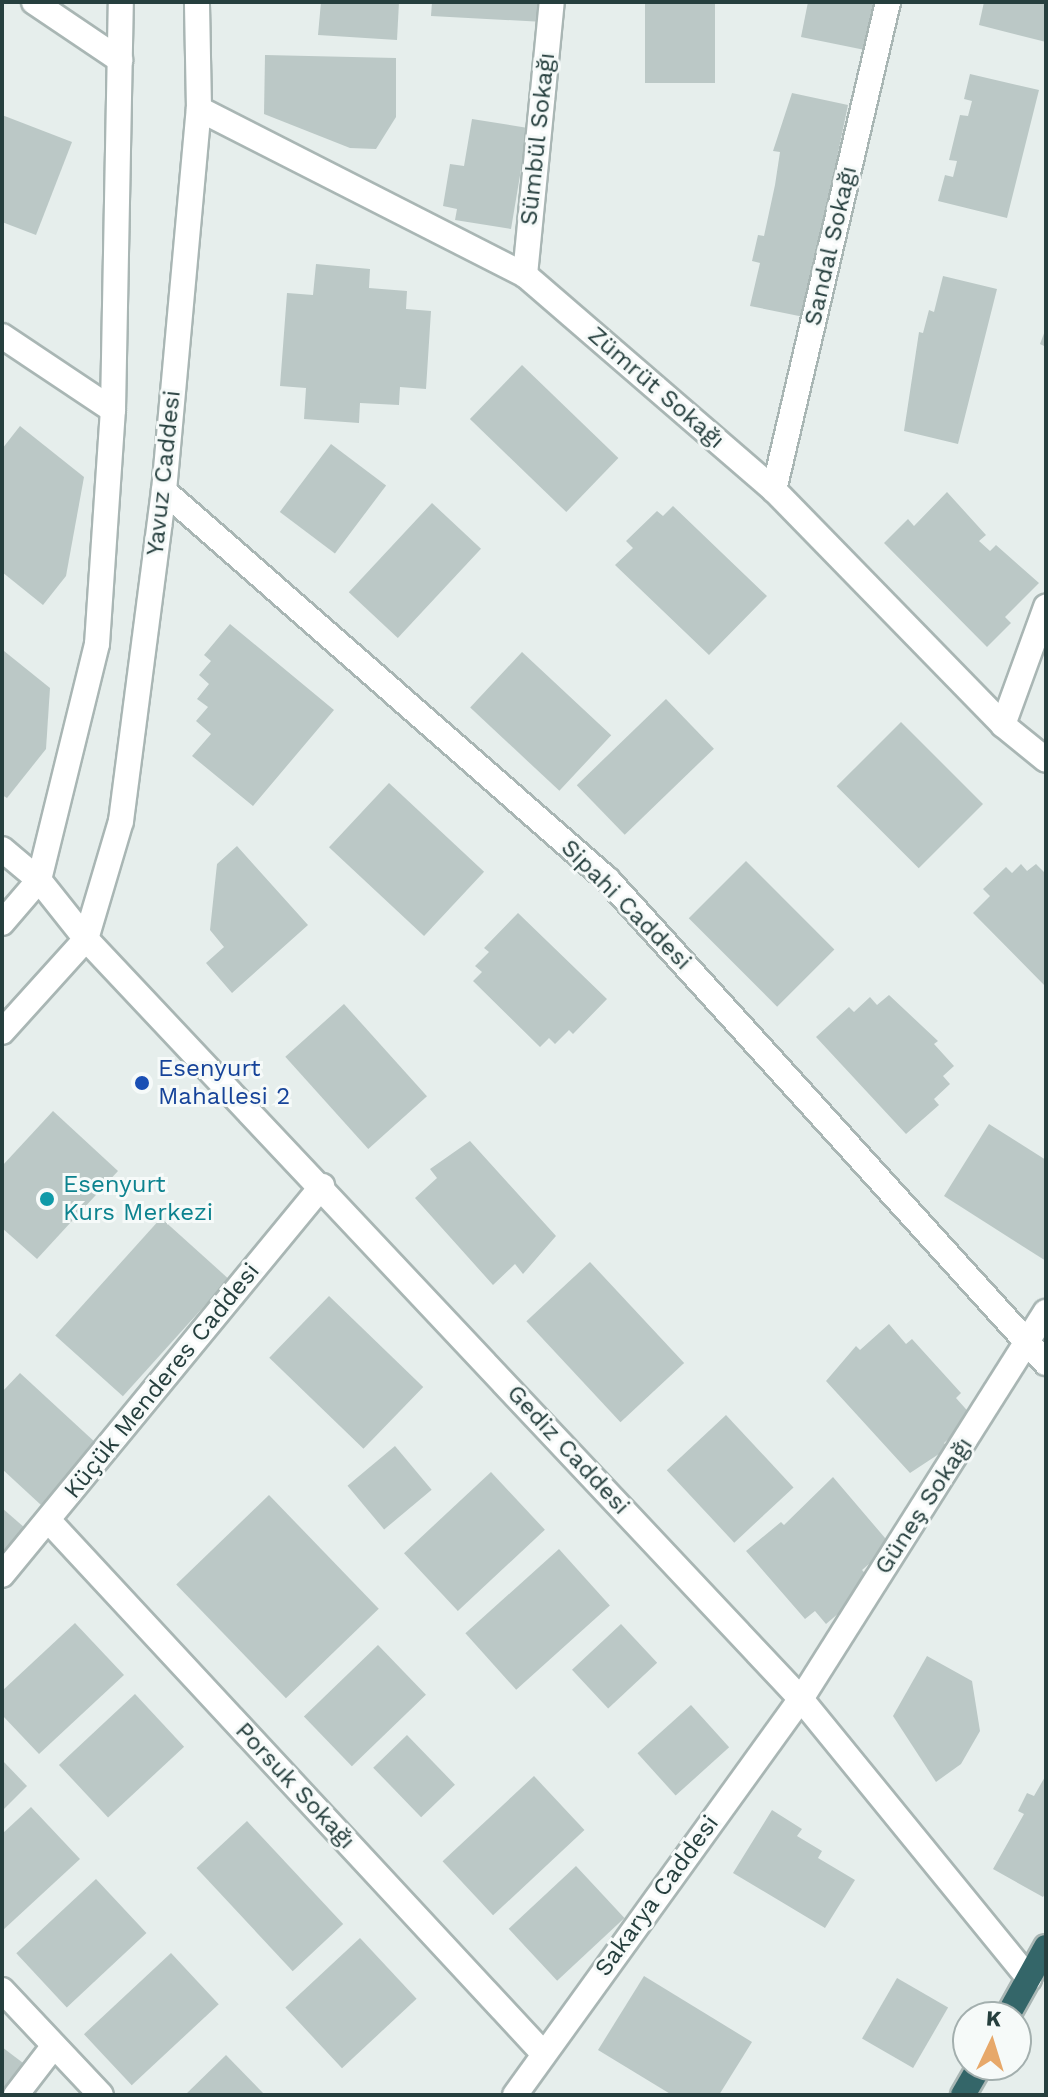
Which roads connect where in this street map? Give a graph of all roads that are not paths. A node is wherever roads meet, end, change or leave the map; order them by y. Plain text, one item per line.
1 (34, 2) edge
2 (121, 2) edge
3 (197, 2) edge
4 (552, 2) edge
5 (888, 2) edge
6 (120, 60) junction
7 (199, 109) junction
8 (525, 275) junction
9 (2, 336) edge
10 (113, 410) junction
11 (774, 490) junction
12 (164, 491) junction
13 (1046, 607) edge
14 (1003, 725) junction
15 (1046, 760) edge
16 (2, 849) edge
17 (39, 880) junction
18 (2, 923) edge
19 (86, 939) junction
20 (2, 1032) edge
21 (322, 1186) junction
22 (1046, 1312) edge
23 (1030, 1341) junction
24 (1046, 1363) edge
25 (48, 1520) junction
26 (2, 1575) edge
27 (801, 1699) junction
28 (1046, 1947) edge
29 (1029, 1979) junction
30 (2, 1990) edge
31 (1016, 2001) edge
32 (53, 2047) junction
33 (542, 2052) junction
34 (16, 2095) edge
35 (101, 2095) edge
36 (515, 2095) edge

1 - 6 street
2 - 6 street
3 - 7 street, Yavuz Caddesi
4 - 8 street, Sümbül Sokağı
5 - 11 street, Sandal Sokağı
6 - 10 street
7 - 8 street, Zümrüt Sokağı
7 - 12 street, Yavuz Caddesi
8 - 11 street, Zümrüt Sokağı
9 - 10 street
10 - 17 street
11 - 14 street, Zümrüt Sokağı
12 - 19 street, Yavuz Caddesi
12 - 23 street, Sipahi Caddesi
13 - 14 street
14 - 15 street, Zümrüt Sokağı
16 - 17 street, Gediz Caddesi
17 - 18 street
17 - 19 street, Gediz Caddesi
19 - 20 street
19 - 21 street, Gediz Caddesi
21 - 25 street, Küçük Menderes Caddesi
21 - 27 street, Gediz Caddesi
22 - 23 street, Güneş Sokağı
23 - 24 street, Sipahi Caddesi
23 - 27 street, Güneş Sokağı
25 - 26 street, Küçük Menderes Caddesi
25 - 33 street, Porsuk Sokağı
27 - 29 street, Gediz Caddesi
27 - 33 street, Sakarya Caddesi
28 - 29 highway
29 - 31 highway
30 - 32 street
32 - 34 street
32 - 35 street
33 - 36 street, Sakarya Caddesi

